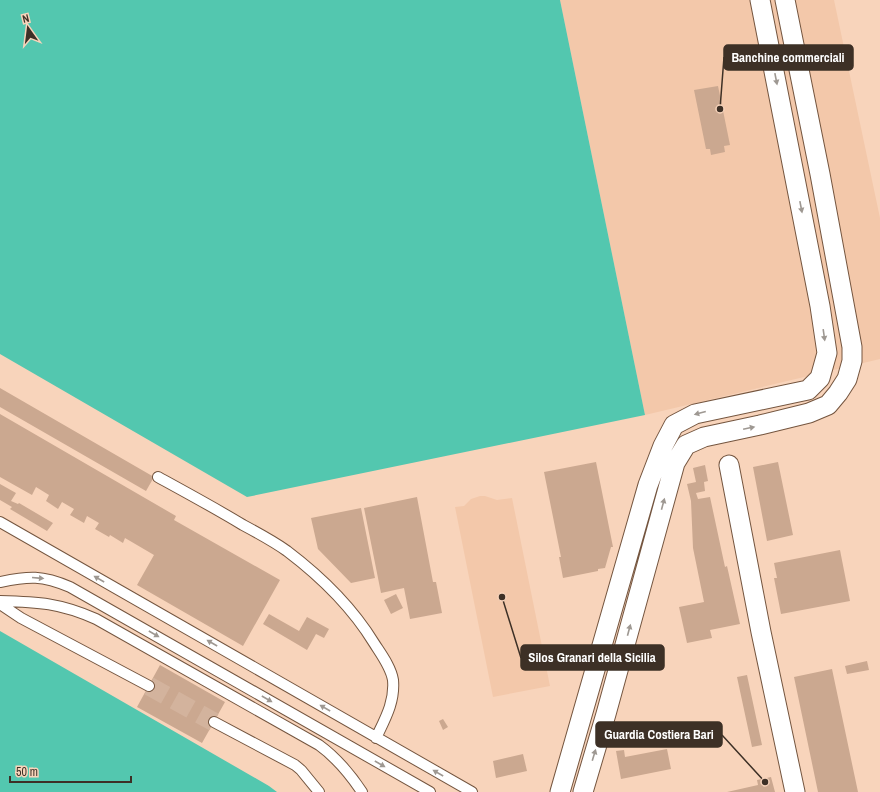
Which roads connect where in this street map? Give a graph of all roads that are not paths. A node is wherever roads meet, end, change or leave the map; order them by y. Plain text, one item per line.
1 (760, 0) edge
2 (785, 0) edge
3 (729, 465) dead end
4 (158, 477) dead end
5 (0, 522) edge
6 (0, 582) edge
7 (0, 603) edge
8 (149, 686) tunnel mouth
9 (214, 722) tunnel mouth
10 (376, 738) junction
11 (319, 792) edge
12 (362, 792) edge
13 (430, 792) edge
14 (472, 792) edge
15 (560, 792) edge
16 (583, 792) edge
17 (795, 792) edge

1 -> 15 street
16 -> 2 street
3 - 17 street
4 - 10 lane
10 -> 5 lane
6 -> 13 lane
7 - 8 lane
7 - 12 lane
9 - 11 lane
14 -> 10 lane

